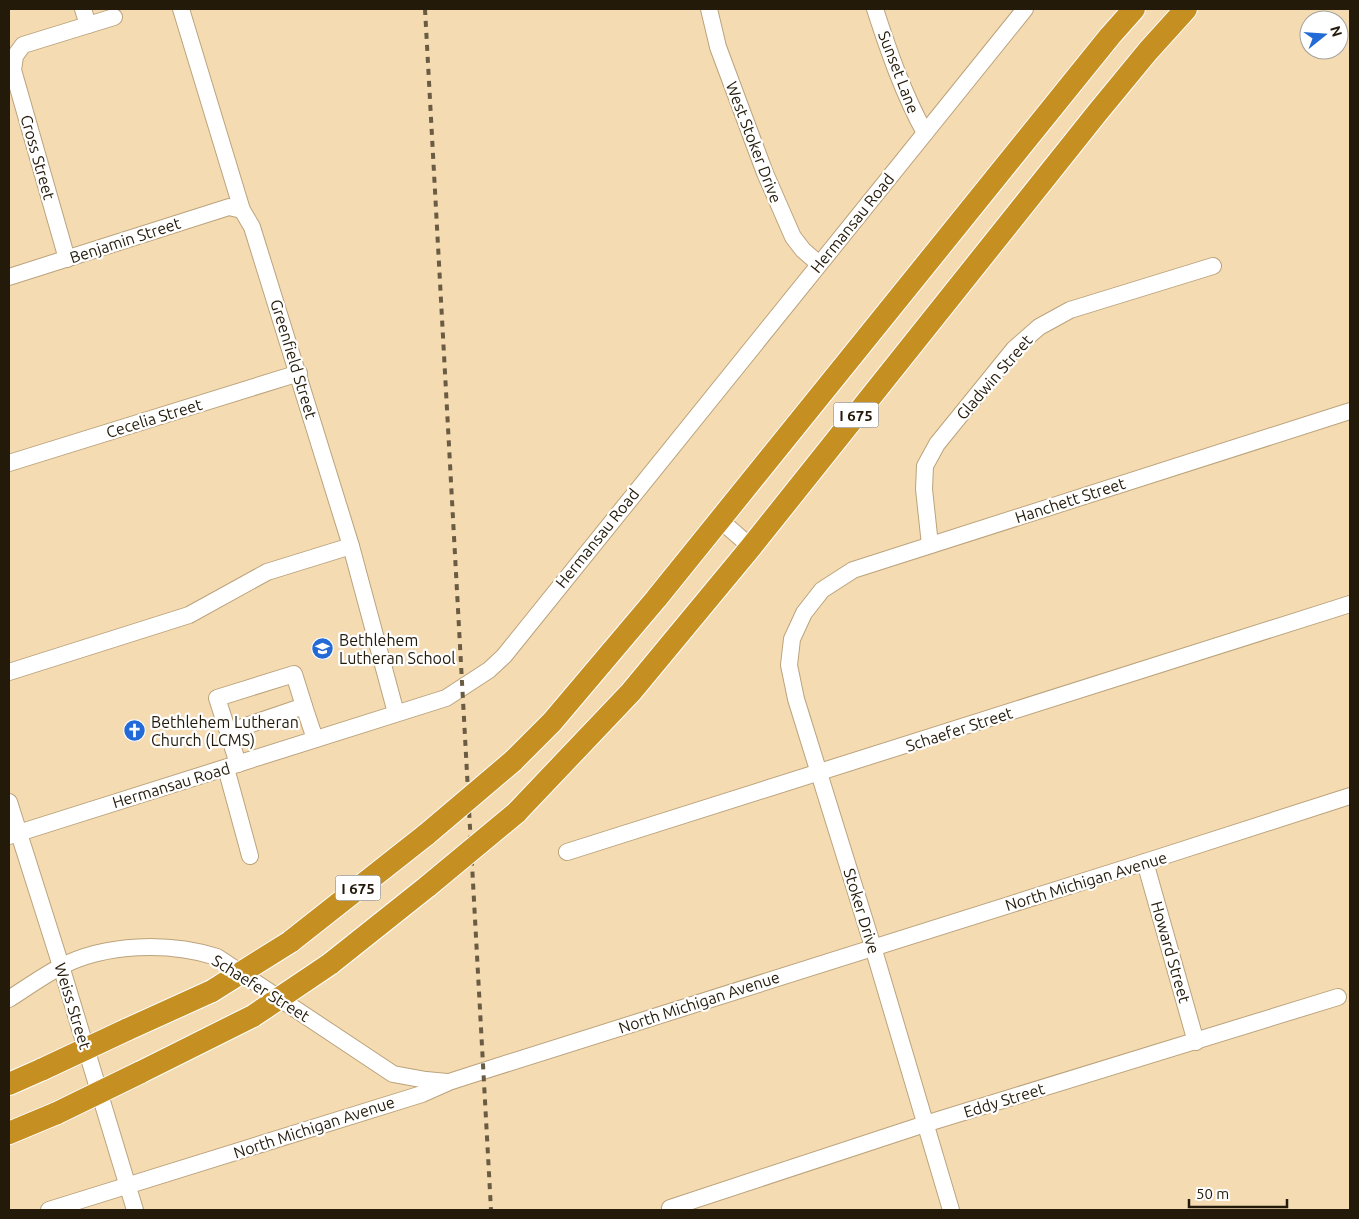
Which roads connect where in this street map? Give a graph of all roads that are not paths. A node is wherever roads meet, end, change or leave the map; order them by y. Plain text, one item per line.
1 (83, 9) edge
2 (181, 9) edge
3 (709, 9) edge
4 (875, 9) edge
5 (1025, 9) edge
6 (1134, 9) edge
7 (1186, 9) edge
8 (114, 17) dead end
9 (88, 25) junction
10 (925, 134) junction
11 (242, 210) junction
12 (68, 259) junction
13 (819, 264) junction
14 (1212, 266) dead end
15 (9, 277) edge
16 (299, 373) junction
17 (1350, 411) edge
18 (9, 463) edge
19 (720, 520) junction
20 (930, 544) junction
21 (351, 546) junction
22 (751, 547) junction
23 (1350, 604) edge
24 (804, 613) joint
25 (9, 672) edge
26 (304, 706) junction
27 (396, 713) junction
28 (228, 732) junction
29 (315, 739) junction
30 (232, 766) junction
31 (818, 774) junction
32 (1350, 796) edge
33 (9, 802) edge
34 (13, 834) edge
35 (567, 852) dead end
36 (250, 856) dead end
37 (1145, 862) junction
38 (873, 947) junction
39 (62, 966) junction
40 (1338, 997) dead end
41 (9, 999) edge
42 (1196, 1042) junction
43 (394, 1074) junction
44 (450, 1082) junction
45 (9, 1084) edge
46 (396, 1102) junction
47 (925, 1124) junction
48 (9, 1133) edge
49 (128, 1186) junction
50 (670, 1208) dead end
51 (49, 1210) edge
52 (135, 1210) edge
53 (951, 1210) edge

1 - 9 street
2 - 11 street, Greenfield Street
3 - 13 street, West Stoker Drive
4 - 10 street, Sunset Lane
5 - 10 street, Hermansau Road
6 - 19 highway, I 675
7 - 22 highway, I 675
8 - 9 street
9 - 12 street, Cross Street
10 - 13 street, Hermansau Road
11 - 12 street, Benjamin Street
11 - 16 street, Greenfield Street
12 - 15 street, Benjamin Street
13 - 27 street, Hermansau Road
14 - 20 street, Gladwin Street
16 - 18 street, Cecelia Street
16 - 21 street, Greenfield Street
17 - 20 street, Hanchett Street
19 - 22 street
19 - 45 highway, I 675, bridge
20 - 24 street, Hanchett Street
21 - 25 street
21 - 27 street, Greenfield Street
22 - 48 highway, I 675, bridge
23 - 31 street, Schaefer Street
24 - 31 street, Stoker Drive
26 - 28 street
26 - 28 street
26 - 29 street
27 - 29 street, Hermansau Road
28 - 30 street
29 - 30 street, Hermansau Road
30 - 34 street, Hermansau Road
30 - 36 street
31 - 35 street, Schaefer Street
31 - 38 street, Stoker Drive
32 - 37 street, North Michigan Avenue
33 - 34 street, Weiss Street
34 - 39 street, Weiss Street
37 - 38 street, North Michigan Avenue
37 - 42 street, Howard Street
38 - 44 street, North Michigan Avenue
38 - 47 street, Stoker Drive
39 - 41 street, Schaefer Street
39 - 43 street, Schaefer Street
39 - 49 street, Weiss Street
40 - 42 street, Eddy Street
42 - 47 street, Eddy Street
43 - 44 street, Schaefer Street
43 - 46 street
44 - 46 street, North Michigan Avenue
46 - 49 street, North Michigan Avenue
47 - 50 street, Eddy Street
47 - 53 street, Stoker Drive
49 - 51 street, North Michigan Avenue
49 - 52 street, Weiss Street

